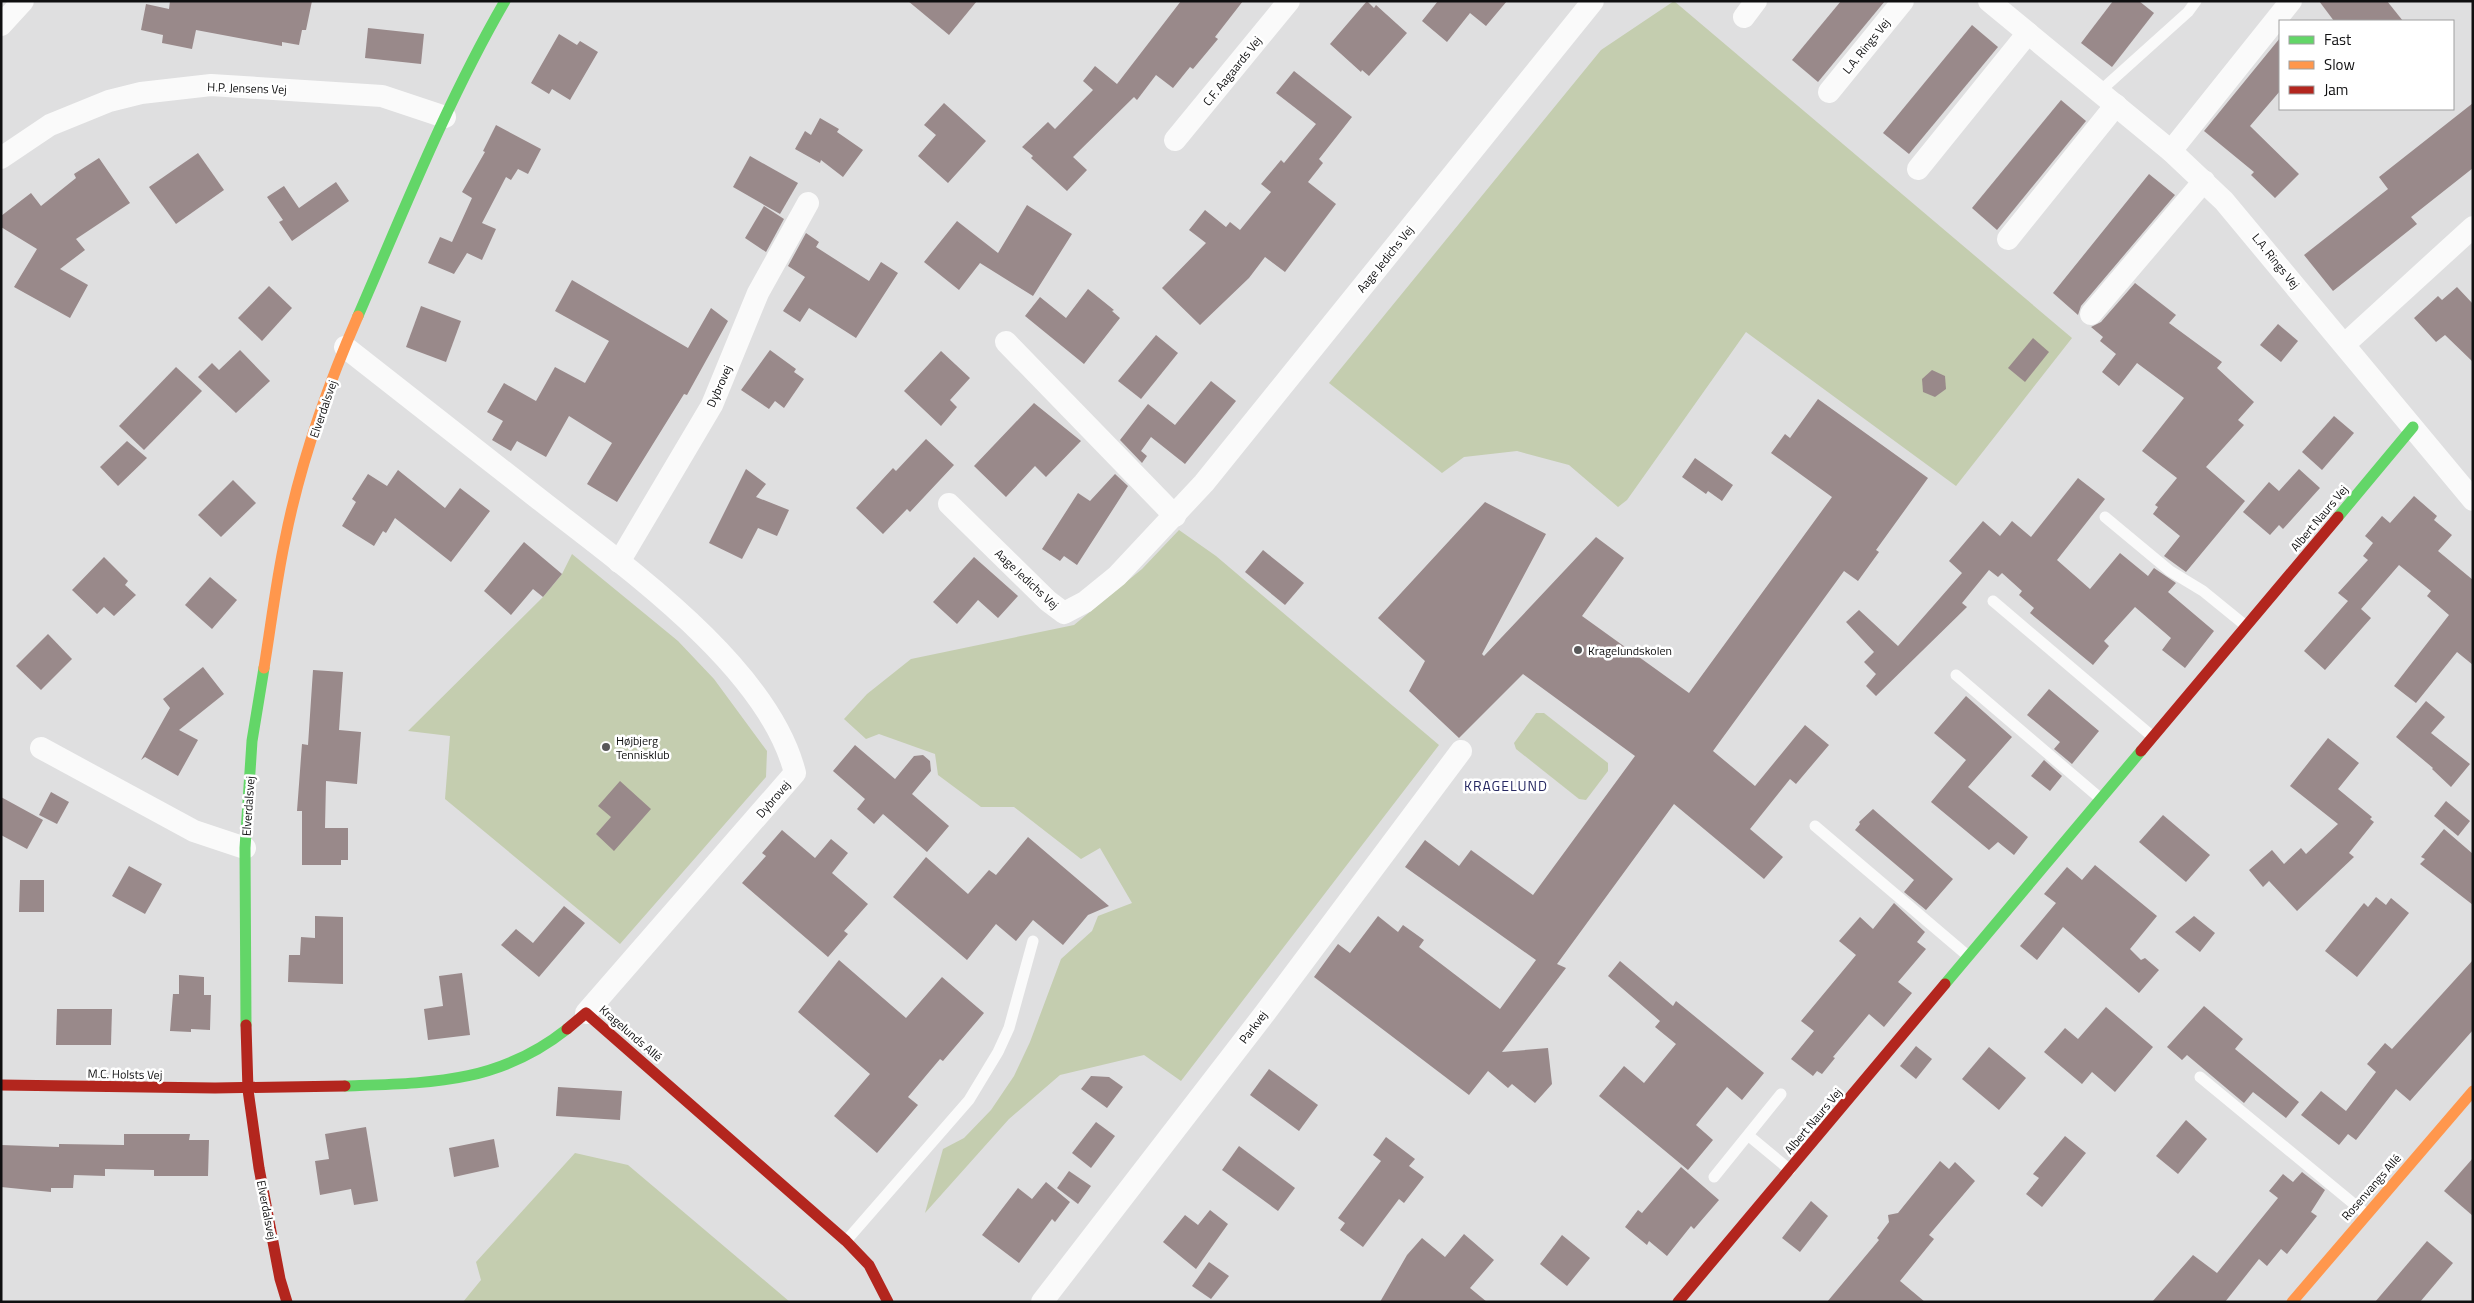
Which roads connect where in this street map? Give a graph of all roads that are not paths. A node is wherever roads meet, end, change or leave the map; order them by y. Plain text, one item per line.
1 (23, 1) edge
2 (506, 1) edge
3 (1289, 1) edge
4 (1593, 1) edge
5 (1903, 1) edge
6 (1989, 1) edge
7 (2196, 1) edge
8 (2291, 1) edge
9 (1, 25) edge
10 (2028, 33) junction
11 (1829, 92) dead end
12 (2108, 99) junction
13 (445, 117) junction
14 (1175, 140) dead end
15 (2171, 151) junction
16 (1, 158) edge
17 (1918, 169) dead end
18 (2204, 181) junction
19 (808, 203) dead end
20 (2473, 228) edge
21 (2008, 239) dead end
22 (2091, 314) dead end
23 (1006, 342) dead end
24 (2345, 344) junction
25 (345, 347) junction
26 (2412, 427) junction
27 (2473, 500) edge
28 (949, 504) dead end
29 (1175, 516) junction
30 (2105, 517) dead end
31 (619, 562) junction
32 (1993, 601) dead end
33 (2246, 626) junction
34 (1956, 675) dead end
35 (2153, 737) junction
36 (41, 748) dead end
37 (1461, 751) dead end
38 (2101, 799) junction
39 (1815, 826) dead end
40 (245, 848) junction
41 (1033, 941) dead end
42 (1969, 957) junction
43 (586, 1013) junction
44 (2200, 1078) dead end
45 (1, 1085) edge
46 (248, 1090) junction
47 (2473, 1091) edge
48 (1781, 1094) dead end
49 (1749, 1136) junction
50 (1790, 1170) junction
51 (1714, 1177) dead end
52 (2366, 1214) junction
53 (846, 1241) junction
54 (287, 1302) edge
55 (888, 1302) edge
56 (1042, 1302) edge
57 (1678, 1302) edge
58 (2292, 1302) edge

1 - 9 street
2 - 13 street, Elverdalsvej
3 - 14 street, C.F. Aagaards Vej
4 - 29 street, Aage Jedichs Vej
5 - 11 street, L.A. Rings Vej
6 - 10 street, L.A. Rings Vej
7 - 12 lane
8 - 15 street
10 - 12 street, L.A. Rings Vej
10 - 17 street
12 - 15 street, L.A. Rings Vej
12 - 21 street
13 - 16 street, H.P. Jensens Vej
13 - 25 street, Elverdalsvej
15 - 18 street, L.A. Rings Vej
18 - 22 street
18 - 24 street, L.A. Rings Vej
19 - 31 street, Dybrovej
20 - 24 street
23 - 29 street
24 - 26 street, L.A. Rings Vej
25 - 31 street, Dybrovej
25 - 40 street, Elverdalsvej
26 - 27 street, L.A. Rings Vej
26 - 33 street, Albert Naurs Vej
28 - 29 street, Aage Jedichs Vej
30 - 33 lane
31 - 43 street, Dybrovej
32 - 35 lane
33 - 35 street, Albert Naurs Vej
34 - 38 lane
35 - 38 street, Albert Naurs Vej
36 - 40 street, Elverdalsvej
37 - 56 street, Parkvej
38 - 42 street, Albert Naurs Vej
39 - 42 lane
40 - 46 street, Elverdalsvej
41 - 53 lane
42 - 50 street, Albert Naurs Vej
43 - 46 street, Kragelunds Allé
43 - 53 street, Kragelunds Allé
44 - 52 lane
45 - 46 street, M.C. Holsts Vej
46 - 54 street, Elverdalsvej
47 - 52 street, Rosenvangs Allé
48 - 49 lane
49 - 50 lane
49 - 51 lane
50 - 57 street, Albert Naurs Vej
52 - 58 street, Rosenvangs Allé
53 - 55 street, Kragelunds Allé

